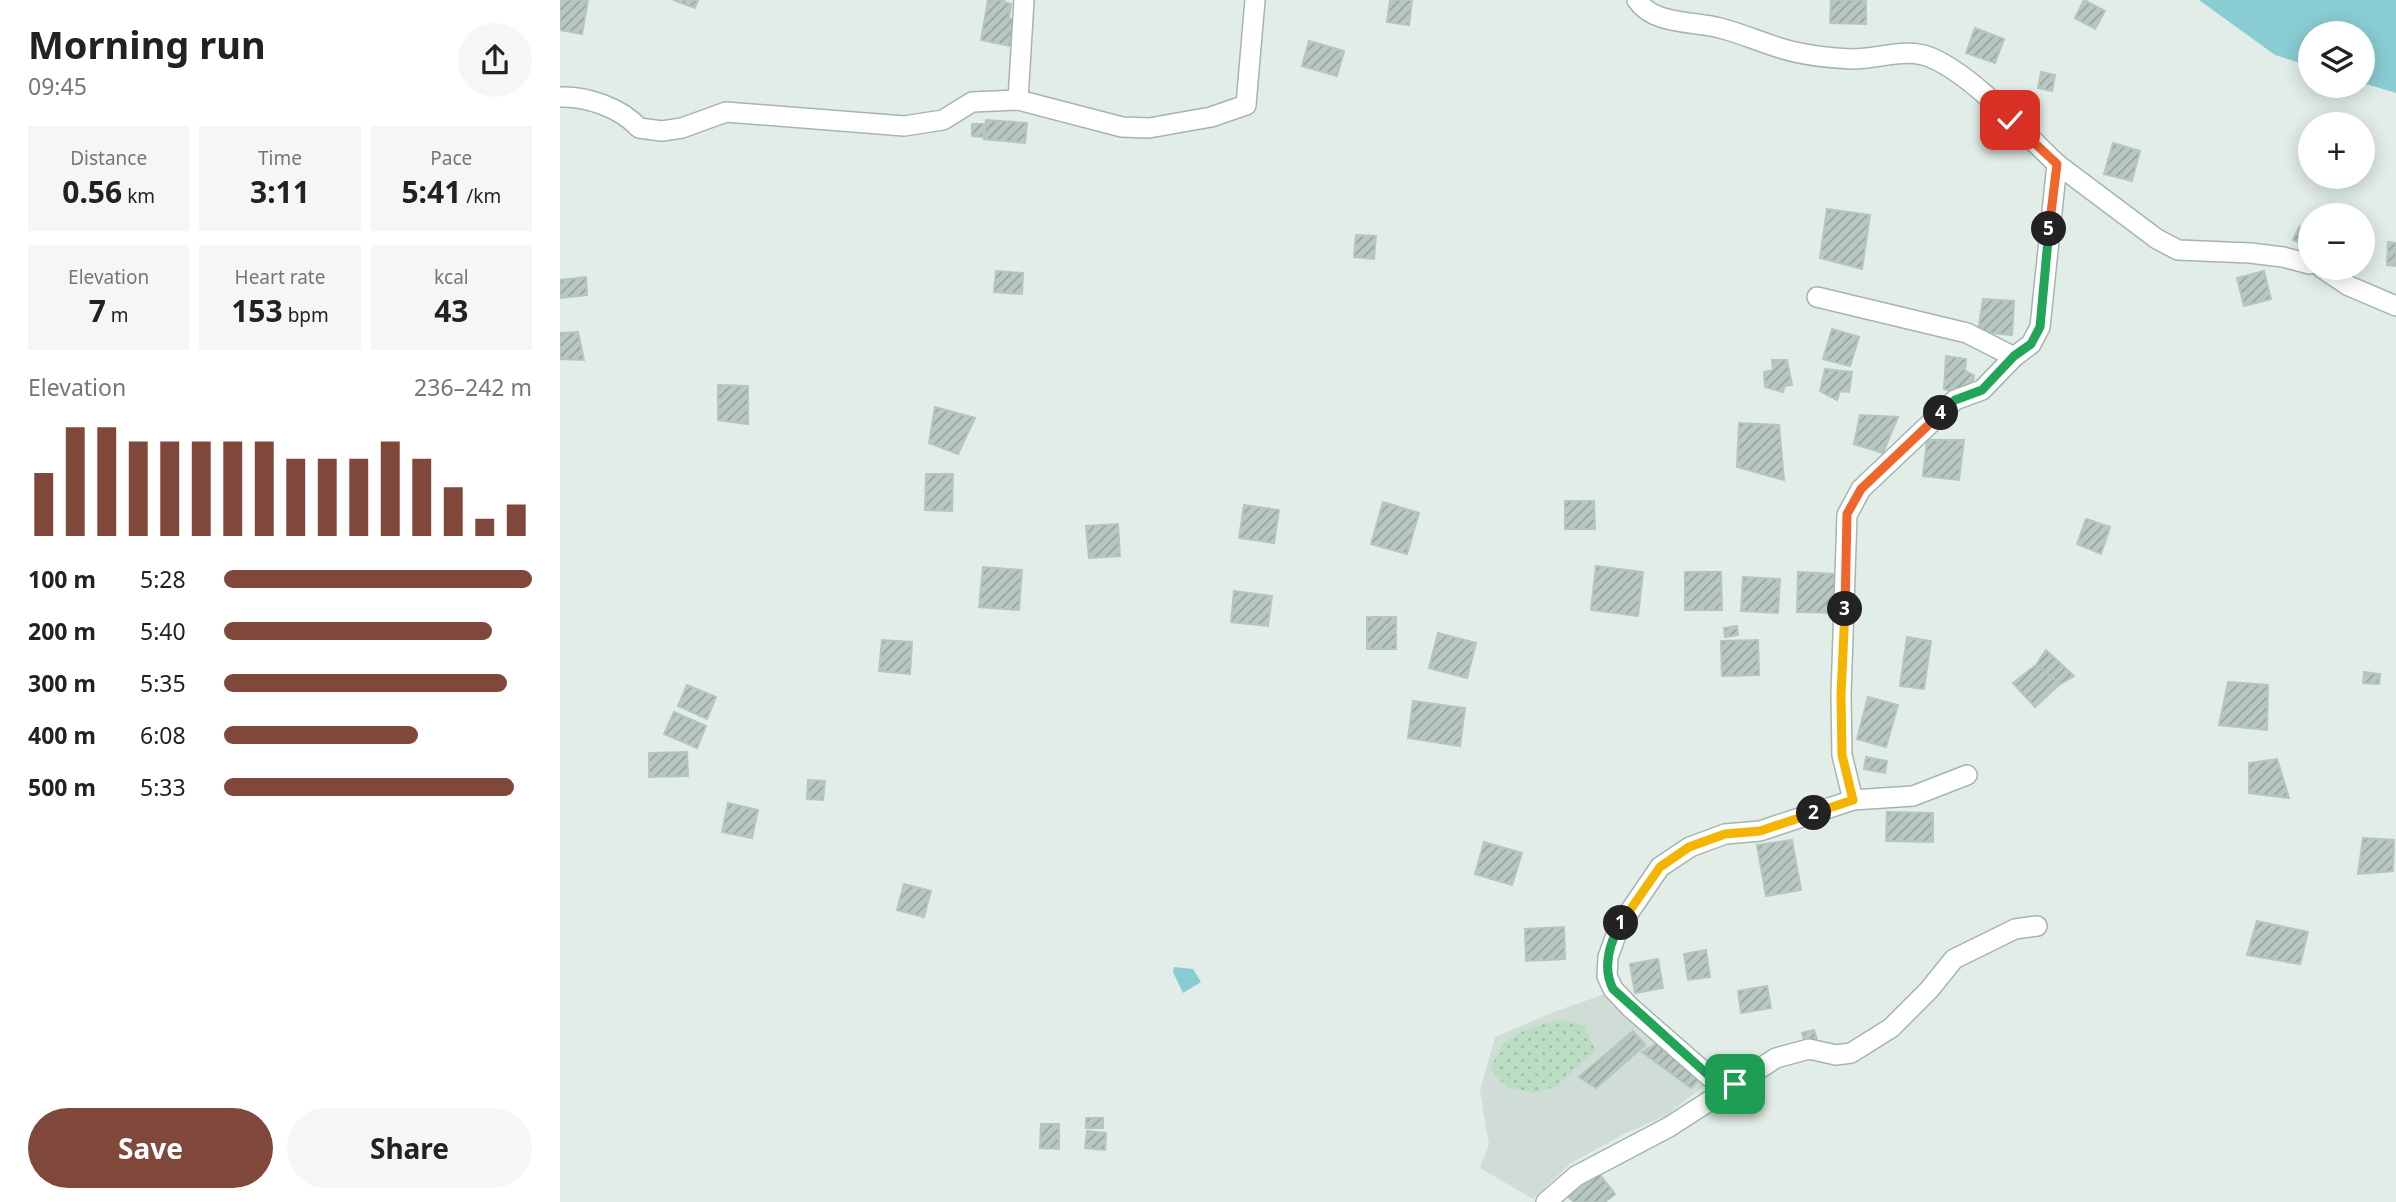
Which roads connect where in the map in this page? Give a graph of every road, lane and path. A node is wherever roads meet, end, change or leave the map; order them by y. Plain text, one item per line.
1 (1024, 0) edge
2 (1255, 0) edge
3 (1637, 0) edge
4 (560, 97) edge
5 (1018, 100) junction
6 (2057, 164) junction
7 (2298, 261) edge
8 (2340, 280) edge
9 (1817, 297) dead end
10 (2396, 306) edge
11 (2014, 356) junction
12 (1967, 775) dead end
13 (1853, 800) junction
14 (2037, 926) dead end
15 (1726, 1091) junction
16 (1546, 1202) edge

1 - 5 street
2 - 5 street
3 - 6 street
4 - 5 street
6 - 7 street
6 - 11 street
8 - 10 street
9 - 11 street
11 - 13 street
12 - 13 street
13 - 15 street
14 - 15 street
15 - 16 street

